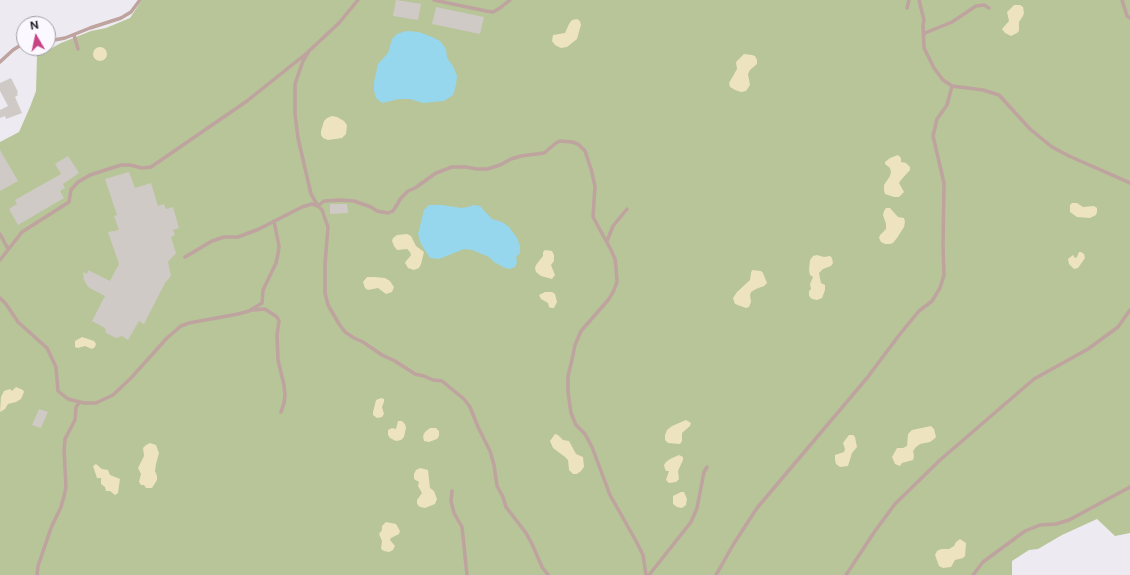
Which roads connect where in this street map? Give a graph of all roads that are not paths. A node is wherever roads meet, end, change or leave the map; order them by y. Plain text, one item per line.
1 (140, 0) edge
2 (358, 0) edge
3 (434, 0) edge
4 (510, 0) edge
5 (909, 0) edge
6 (919, 0) edge
7 (1122, 0) edge
8 (907, 8) dead end
9 (988, 8) dead end
10 (1130, 18) edge
11 (74, 35) junction
12 (923, 38) junction
13 (56, 40) edge
14 (16, 48) edge
15 (78, 49) dead end
16 (309, 51) junction
17 (0, 62) edge
18 (952, 86) junction
19 (1130, 183) edge
20 (318, 206) junction
21 (626, 210) dead end
22 (274, 221) junction
23 (0, 234) edge
24 (606, 241) junction
25 (8, 249) junction
26 (185, 257) dead end
27 (0, 260) edge
28 (0, 298) edge
29 (1130, 310) edge
30 (249, 311) junction
31 (80, 402) junction
32 (281, 412) dead end
33 (707, 467) dead end
34 (1130, 488) edge
35 (452, 491) dead end
36 (37, 575) edge
37 (467, 575) edge
38 (548, 575) edge
39 (646, 575) edge
40 (649, 575) edge
41 (716, 575) edge
42 (846, 575) edge
43 (973, 575) edge

1 - 11 lane
2 - 16 lane
3 - 4 lane
5 - 8 lane
6 - 12 lane
7 - 10 lane
9 - 12 lane
11 - 13 lane
11 - 15 lane
12 - 18 lane
14 - 17 lane
16 - 20 lane
16 - 25 lane
18 - 19 lane
18 - 41 lane
20 - 22 lane
20 - 24 lane
20 - 38 lane
21 - 24 lane
22 - 26 lane
22 - 30 lane
23 - 25 lane
24 - 39 lane
25 - 27 lane
28 - 31 lane
29 - 42 lane
30 - 31 lane
30 - 32 lane
31 - 36 lane
33 - 40 lane
34 - 43 lane
35 - 37 lane

